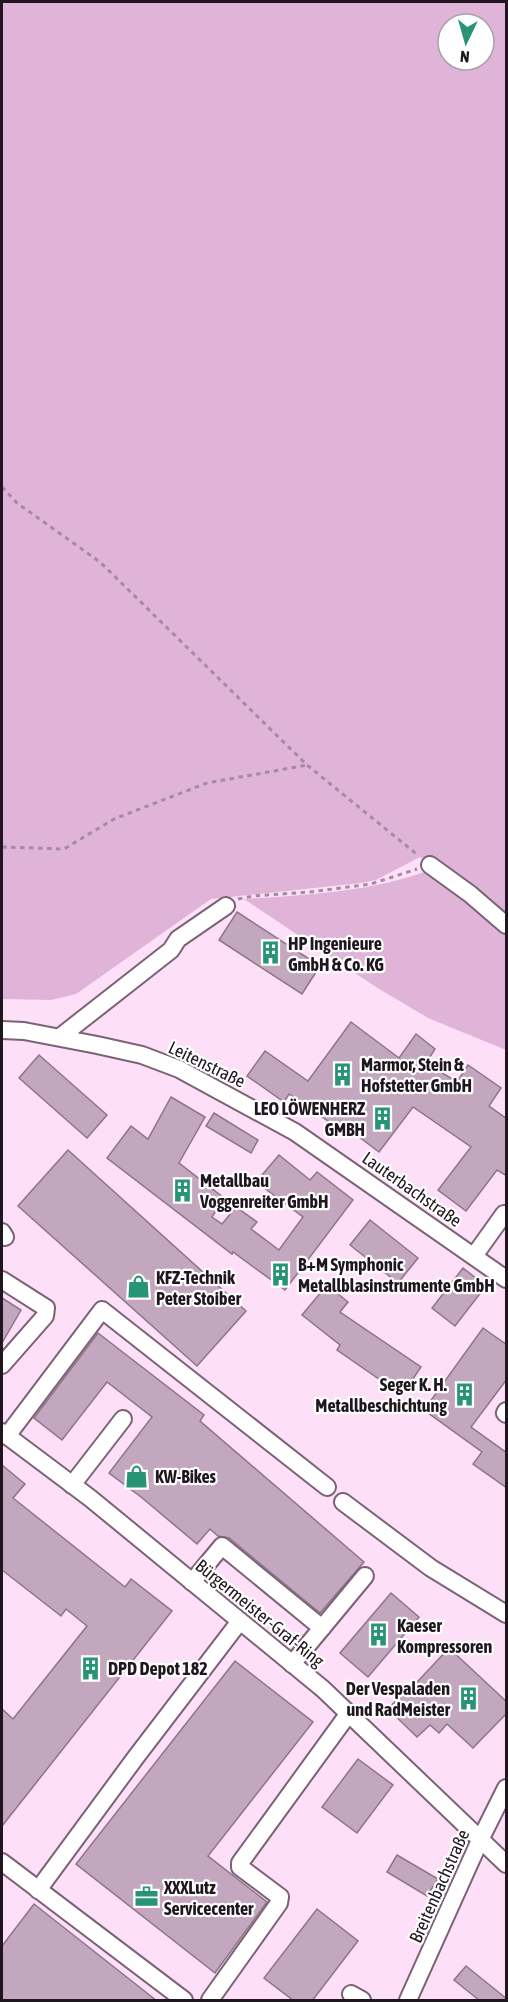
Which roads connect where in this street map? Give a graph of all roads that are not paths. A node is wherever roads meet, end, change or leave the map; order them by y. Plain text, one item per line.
1 (430, 865) road end
2 (226, 906) road end
3 (507, 925) edge
4 (2, 1030) edge
5 (60, 1038) junction
6 (295, 1132) joint
7 (504, 1214) dead end
8 (474, 1256) junction
9 (507, 1279) edge
10 (2, 1280) edge
11 (3, 1362) edge
12 (123, 1419) dead end
13 (4, 1434) edge
14 (72, 1485) junction
15 (327, 1487) dead end
16 (343, 1502) dead end
17 (365, 1576) dead end
18 (192, 1582) junction
19 (507, 1614) edge
20 (240, 1621) junction
21 (322, 1628) junction
22 (292, 1664) junction
23 (348, 1713) junction
24 (507, 1788) edge
25 (481, 1838) junction
26 (2, 1862) edge
27 (507, 1864) edge
28 (38, 1890) junction
29 (184, 2001) edge
30 (210, 2001) edge
31 (408, 2001) edge

1 - 3 street
2 - 5 street
4 - 5 street, Leitenstraße
5 - 6 street, Leitenstraße
6 - 8 street, Lauterbachstraße
7 - 8 street
8 - 9 street, Lauterbachstraße
10 - 11 street
12 - 14 street
13 - 14 street, Bürgermeister-Graf-Ring
13 - 15 street
14 - 18 street, Bürgermeister-Graf-Ring
16 - 19 street
17 - 21 street
18 - 20 street, Bürgermeister-Graf-Ring
18 - 21 street
20 - 22 street, Bürgermeister-Graf-Ring
20 - 28 street
21 - 22 street
22 - 23 street, Bürgermeister-Graf-Ring
23 - 25 street, Bürgermeister-Graf-Ring
23 - 30 street
24 - 25 street, Breitenbachstraße
25 - 27 street, Bürgermeister-Graf-Ring
25 - 31 street, Breitenbachstraße
26 - 28 street
28 - 29 street

